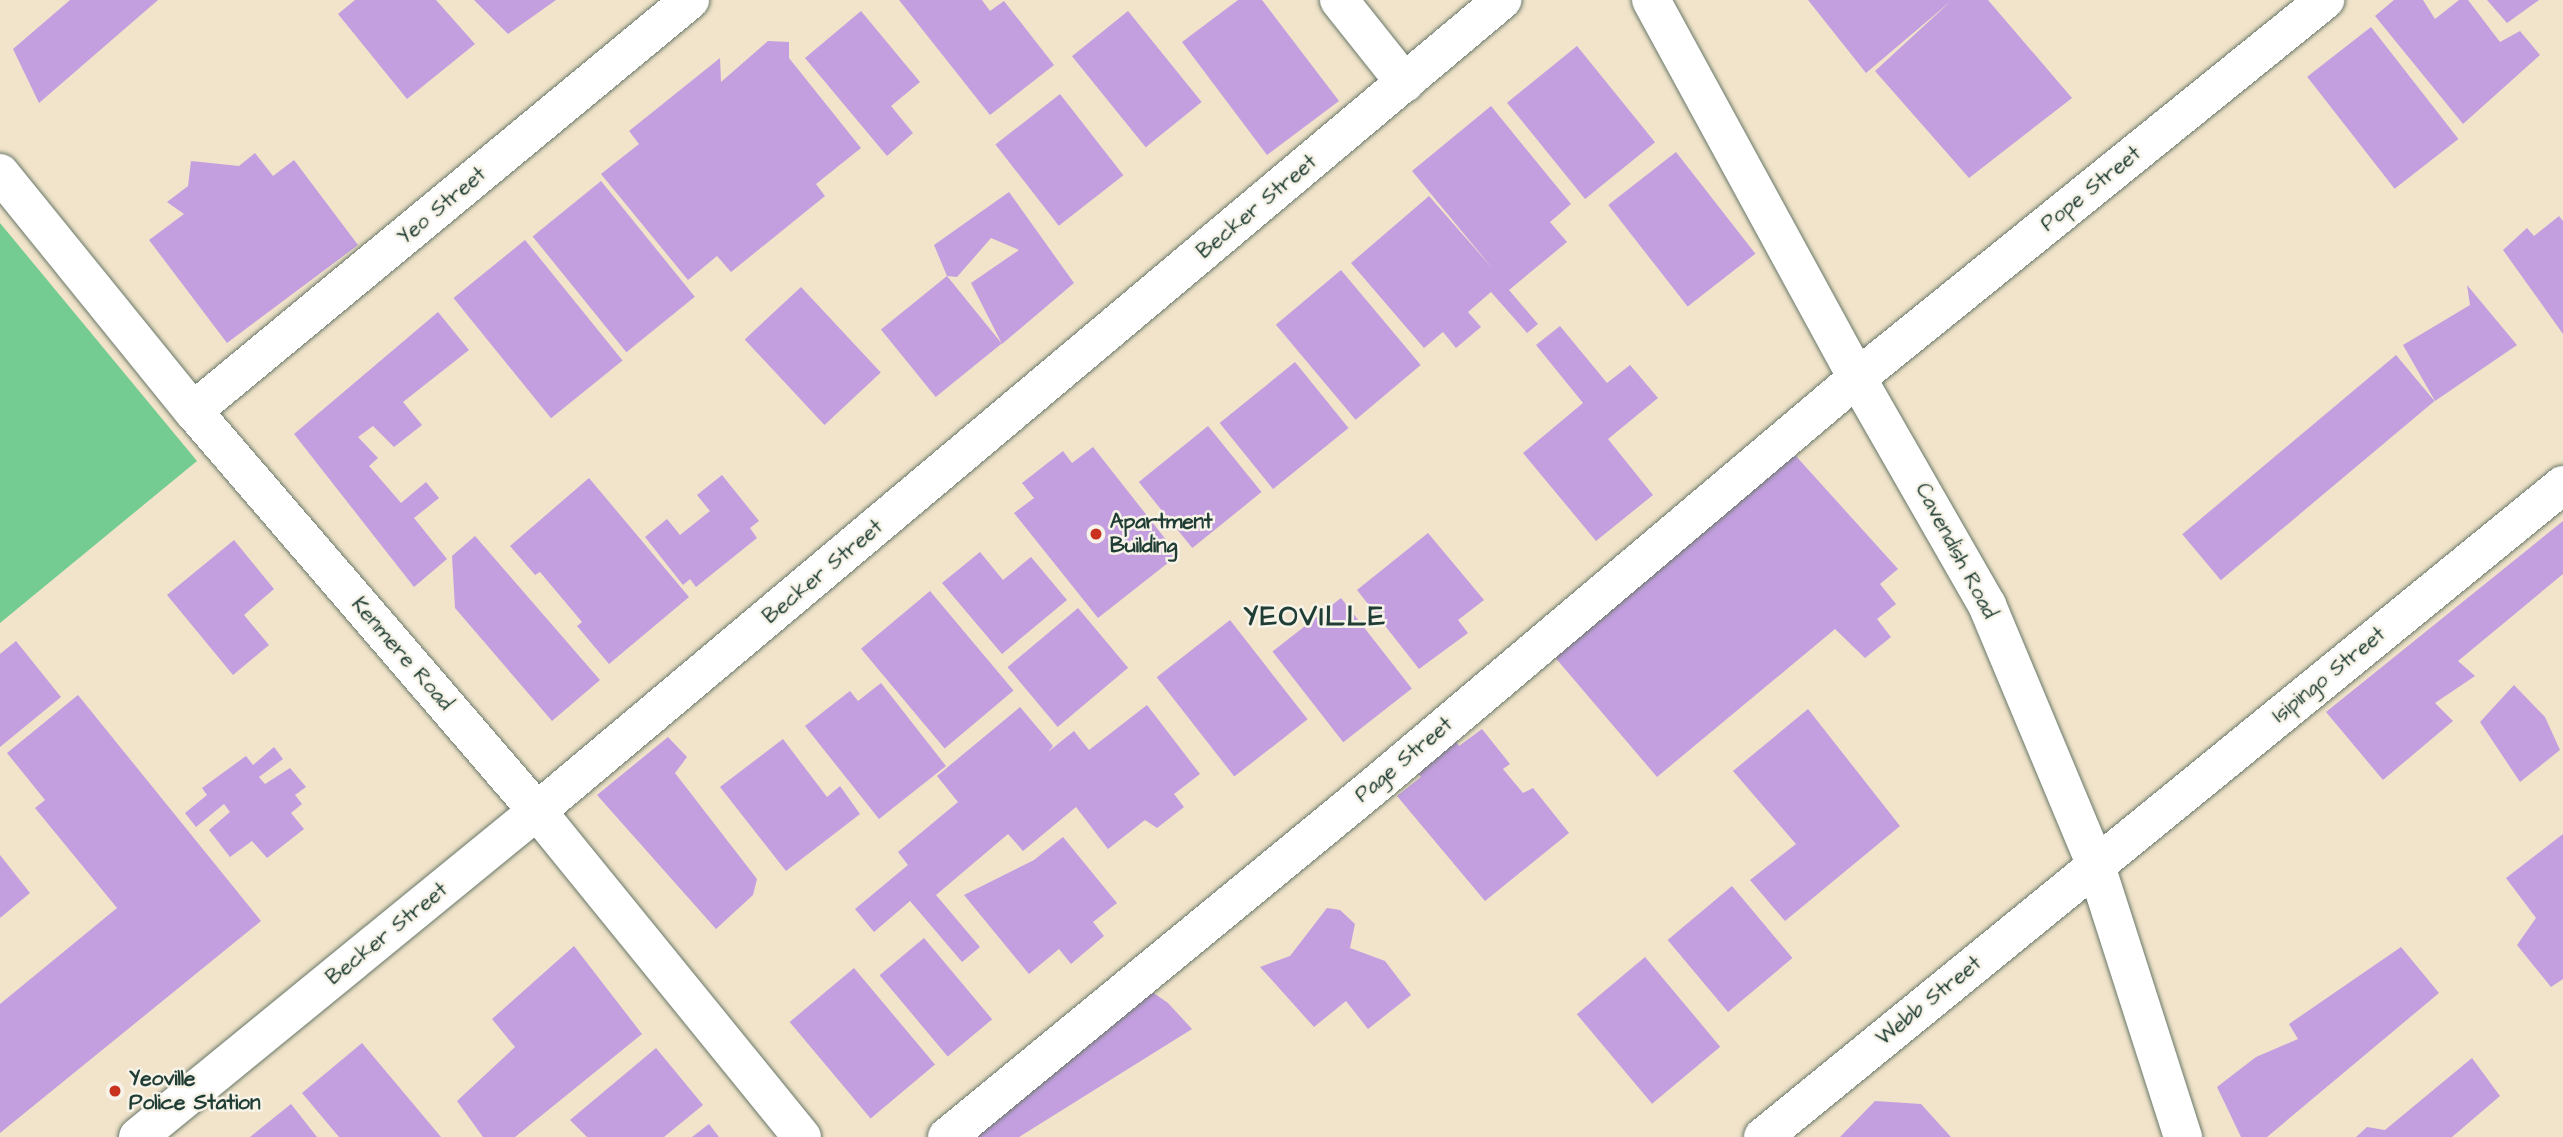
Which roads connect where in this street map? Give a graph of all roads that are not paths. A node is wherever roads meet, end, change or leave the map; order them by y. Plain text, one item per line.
1 (690, 0) edge
2 (1339, 0) edge
3 (1502, 0) edge
4 (1651, 0) edge
5 (2325, 0) edge
6 (1405, 83) junction
7 (0, 173) edge
8 (1857, 378) junction
9 (193, 411) junction
10 (2563, 485) edge
11 (537, 811) junction
12 (2096, 866) junction
13 (138, 1137) edge
14 (802, 1137) edge
15 (947, 1137) edge
16 (1763, 1137) edge
17 (2183, 1137) edge

1 - 9 street, Yeo Street
2 - 6 street
3 - 6 street, Becker Street
4 - 8 street, Cavendish Road
5 - 8 street, Pope Street
6 - 11 street, Becker Street
7 - 9 street, Kenmere Road
8 - 12 street, Cavendish Road
8 - 15 street, Page Street
9 - 11 street, Kenmere Road
10 - 12 street, Isipingo Street
11 - 13 street, Becker Street
11 - 14 street, Kenmere Road
12 - 16 street, Webb Street
12 - 17 street, Cavendish Road

